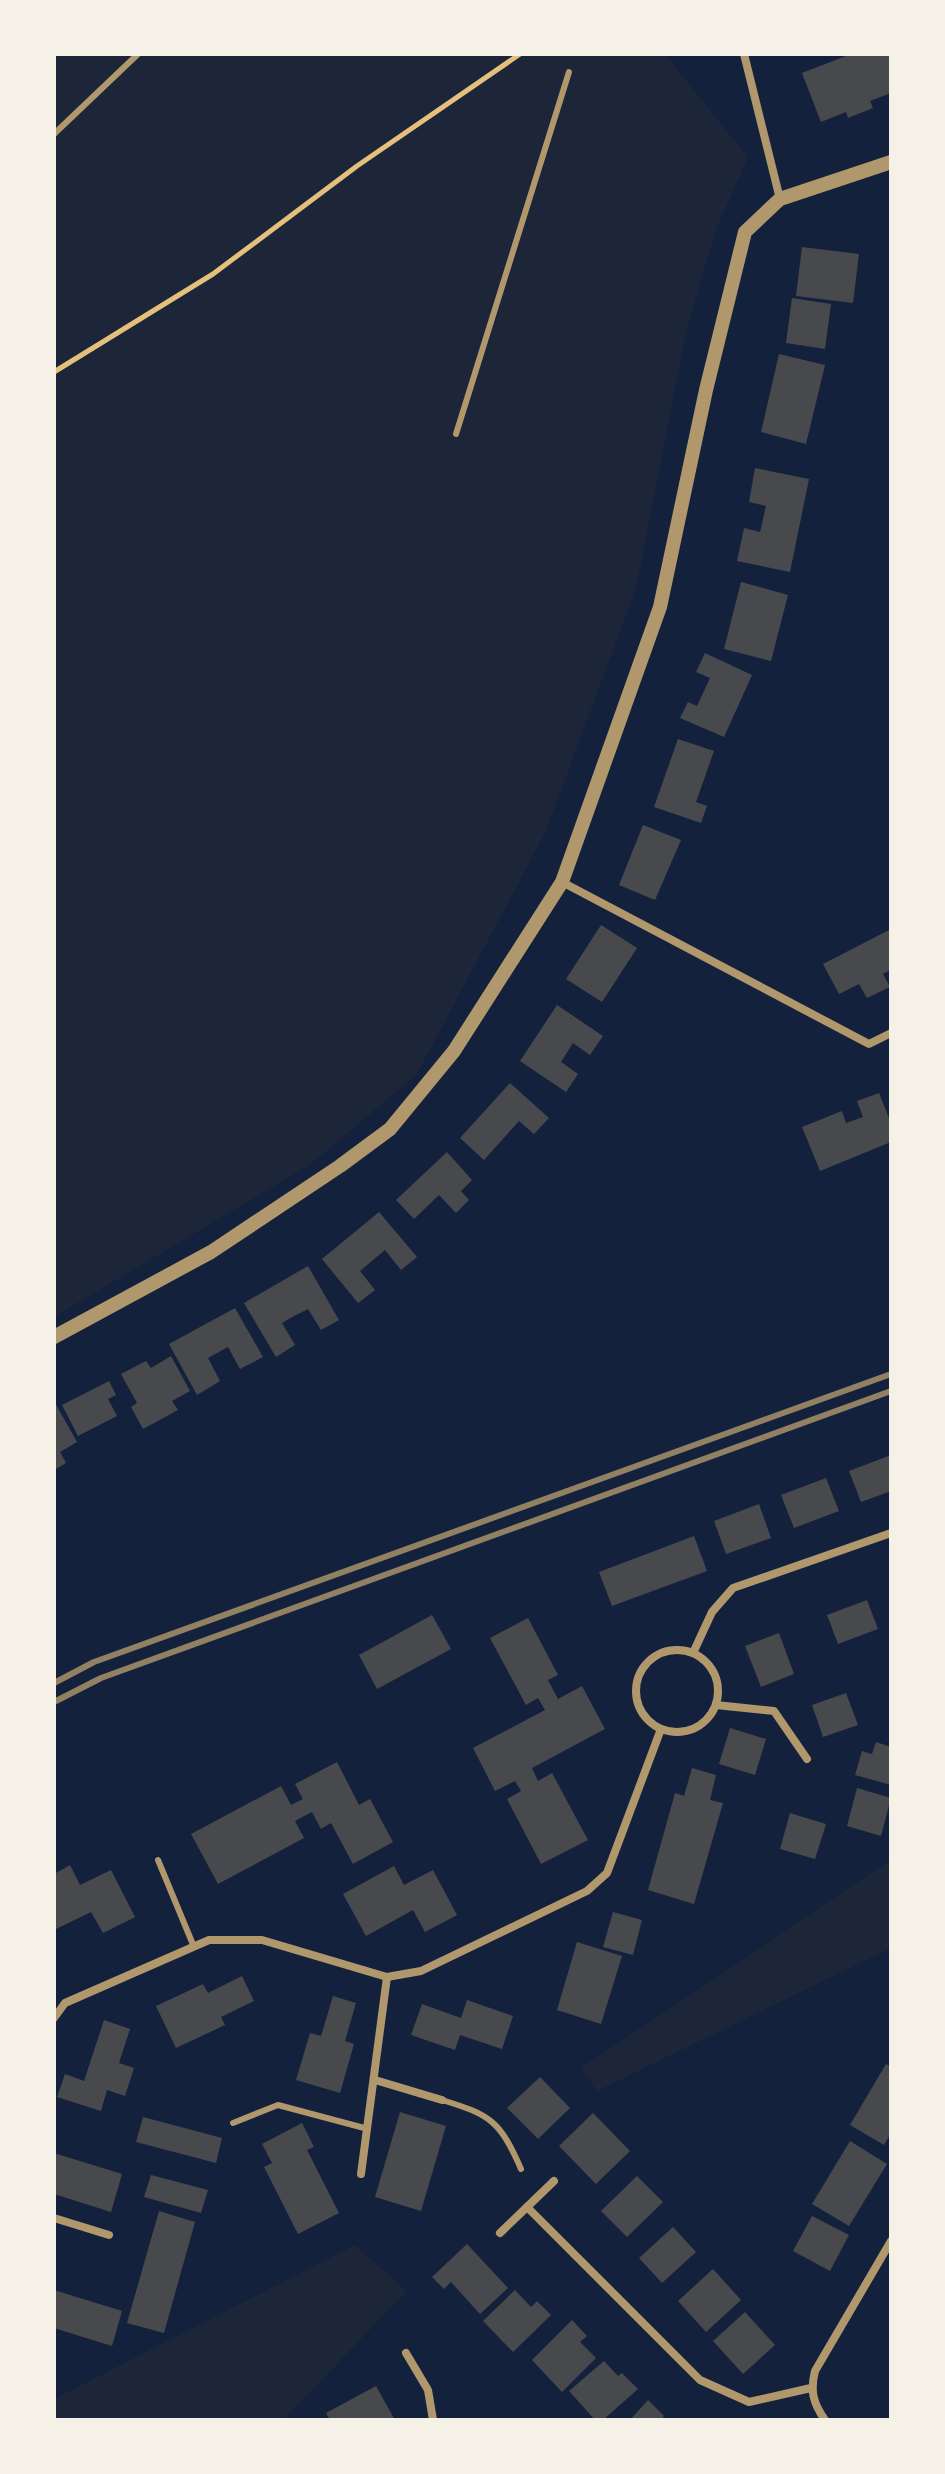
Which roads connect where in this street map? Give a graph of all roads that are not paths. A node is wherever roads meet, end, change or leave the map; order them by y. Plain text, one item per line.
1 (138, 54) edge
2 (744, 54) edge
3 (569, 72) dead end
4 (54, 134) edge
5 (891, 162) edge
6 (780, 199) junction
7 (456, 434) dead end
8 (562, 882) junction
9 (891, 1033) edge
10 (54, 1337) edge
11 (891, 1533) edge
12 (693, 1653) junction
13 (716, 1705) junction
14 (661, 1729) junction
15 (807, 1759) dead end
16 (158, 1860) dead end
17 (194, 1947) junction
18 (387, 1977) junction
19 (54, 2018) edge
20 (375, 2080) junction
21 (442, 2100) joint
22 (233, 2123) dead end
23 (368, 2129) junction
24 (521, 2169) dead end
25 (361, 2174) dead end
26 (554, 2181) dead end
27 (527, 2207) junction
28 (54, 2218) edge
29 (500, 2233) dead end
30 (109, 2235) dead end
31 (891, 2241) edge
32 (406, 2353) dead end
33 (811, 2388) junction
34 (433, 2420) edge
35 (825, 2420) edge

1 - 4 lane
2 - 6 street
3 - 7 lane
5 - 6 street
6 - 8 street
8 - 9 street
8 - 10 street
11 - 12 street
12 - 13 street
12 - 14 street
13 - 14 street
13 - 15 street
14 - 18 street
16 - 17 lane
17 - 18 street
17 - 19 street
18 - 20 street
20 - 21 street
20 - 23 street
21 - 24 lane
22 - 23 lane
23 - 25 street
26 - 27 street
27 - 29 street
27 - 33 street
28 - 30 street
31 - 33 street
32 - 34 street
33 - 35 street

